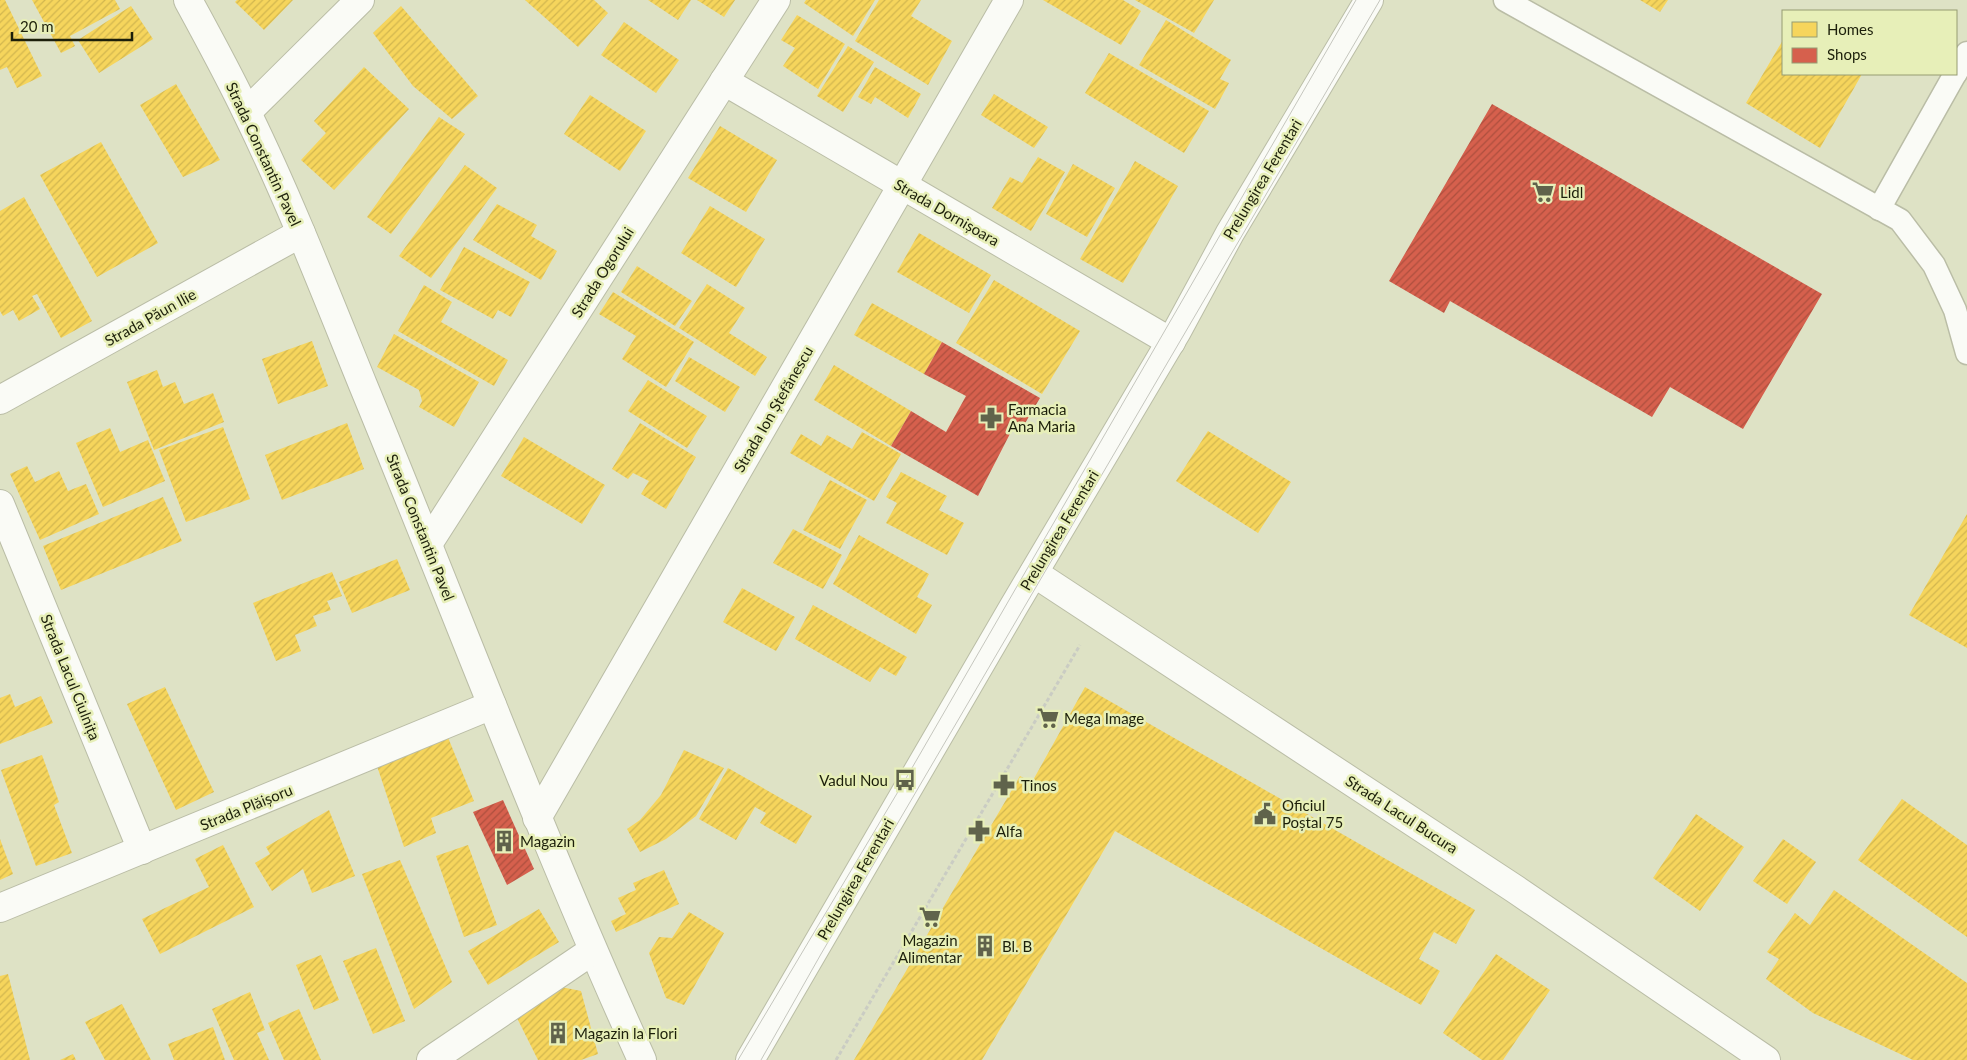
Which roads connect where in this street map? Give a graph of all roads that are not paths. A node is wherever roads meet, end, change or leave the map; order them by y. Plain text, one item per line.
1 (188, 0) edge
2 (360, 0) edge
3 (776, 0) edge
4 (1009, 0) edge
5 (1369, 0) edge
6 (1506, 0) edge
7 (1967, 53) edge
8 (1957, 71) edge
9 (1955, 75) edge
10 (724, 81) junction
11 (247, 112) junction
12 (902, 186) junction
13 (1879, 209) junction
14 (301, 233) junction
15 (1171, 342) junction
16 (1967, 353) edge
17 (0, 400) edge
18 (0, 504) edge
19 (428, 544) junction
20 (1034, 573) junction
21 (492, 705) junction
22 (537, 818) junction
23 (142, 850) junction
24 (0, 908) edge
25 (592, 951) junction
26 (431, 1060) edge
27 (642, 1060) edge
28 (750, 1060) edge
29 (1766, 1060) edge

1 - 11 street, Strada Constantin Pavel
2 - 11 street
3 - 10 street, Strada Ogorului
4 - 12 street, Strada Ion Ștefănescu
5 - 15 street, Prelungirea Ferentari
6 - 13 lane
7 - 8 lane
9 - 13 lane
10 - 12 street, Strada Dornișoara
10 - 19 street, Strada Ogorului
11 - 14 street, Strada Constantin Pavel
12 - 15 street, Strada Dornișoara
12 - 22 street, Strada Ion Ștefănescu
13 - 16 lane
14 - 17 street, Strada Păun Ilie
14 - 19 street, Strada Constantin Pavel
15 - 20 street, Prelungirea Ferentari
18 - 23 street, Strada Lacul Ciulnița
19 - 21 street, Strada Constantin Pavel
20 - 28 street, Prelungirea Ferentari
20 - 29 street, Strada Lacul Bucura
21 - 22 street, Strada Constantin Pavel
21 - 23 street, Strada Plăișoru
22 - 25 street, Strada Constantin Pavel
23 - 24 street, Strada Plăișoru
25 - 26 street
25 - 27 street, Strada Constantin Pavel

